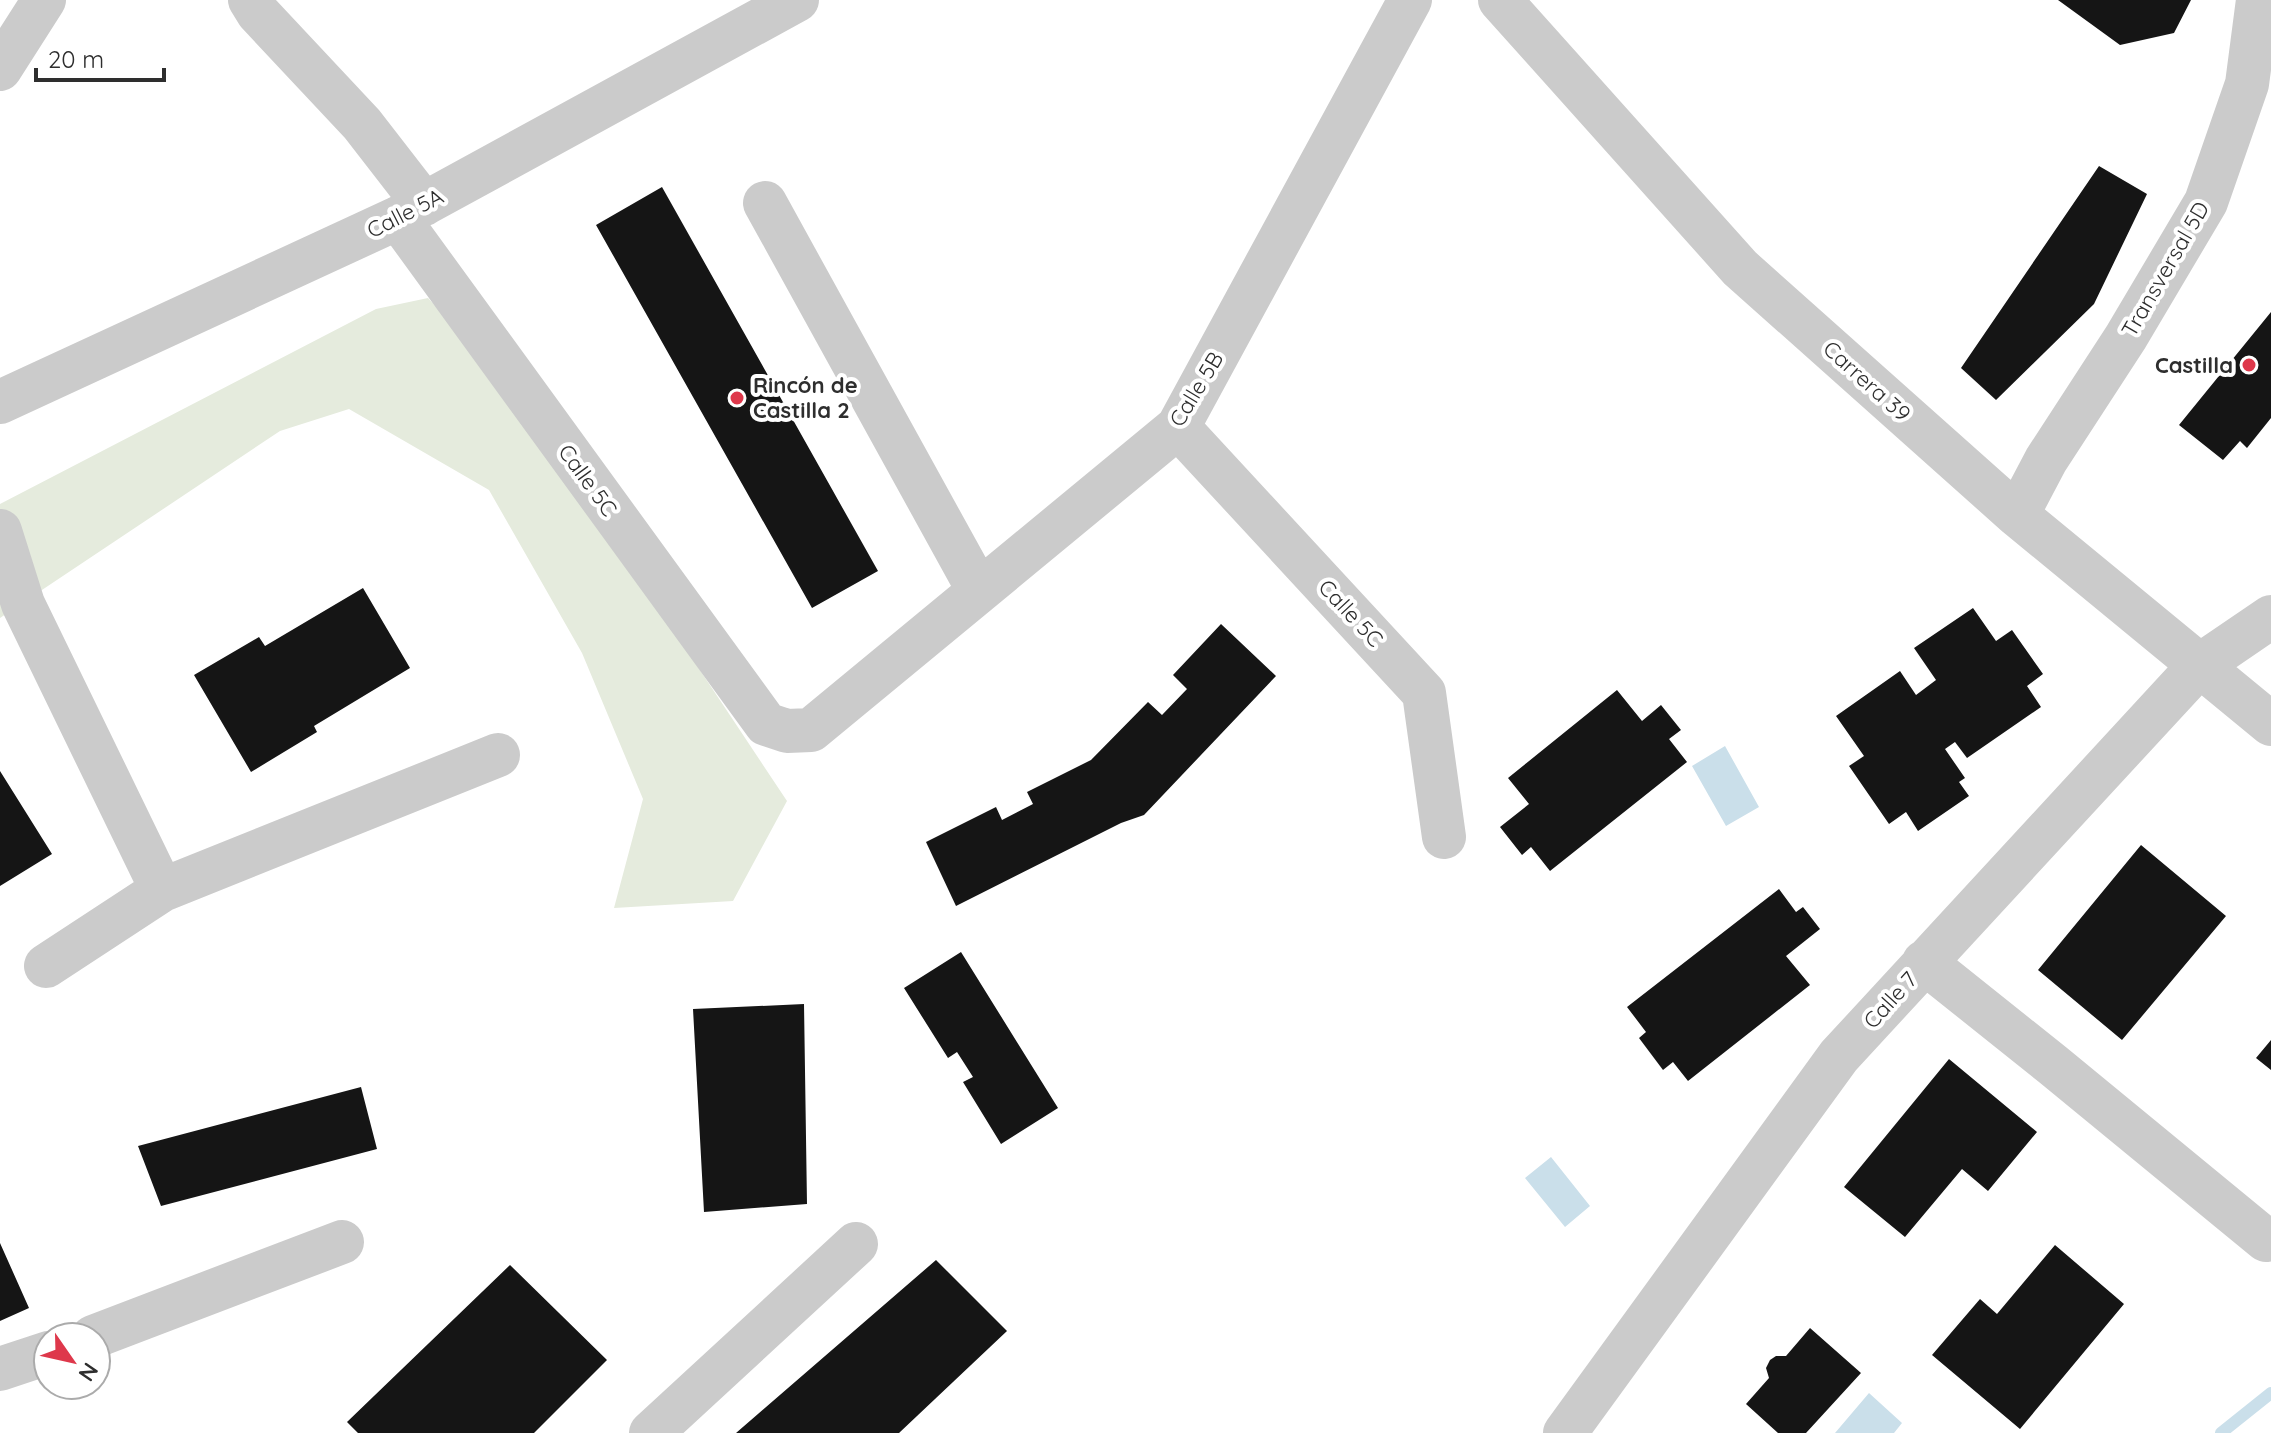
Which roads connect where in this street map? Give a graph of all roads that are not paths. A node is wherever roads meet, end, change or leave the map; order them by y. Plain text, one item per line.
1 (44, 0) edge
2 (250, 0) edge
3 (797, 0) edge
4 (1410, 0) edge
5 (1500, 0) edge
6 (2258, 0) edge
7 (0, 69) edge
8 (765, 203) dead end
9 (411, 211) junction
10 (0, 402) edge
11 (1178, 427) junction
12 (2017, 515) junction
13 (0, 531) edge
14 (979, 591) junction
15 (2271, 617) edge
16 (2199, 666) junction
17 (2271, 724) edge
18 (787, 731) joint
19 (498, 755) dead end
20 (1444, 837) dead end
21 (162, 890) junction
22 (1924, 962) junction
23 (46, 966) dead end
24 (2266, 1240) dead end
25 (342, 1242) dead end
26 (856, 1244) dead end
27 (112, 1330) edge
28 (32, 1358) edge
29 (0, 1369) edge
30 (651, 1433) edge
31 (1565, 1433) edge

1 - 7 street
2 - 9 street, Calle 5C
3 - 9 street, Calle 5A
4 - 11 street, Calle 5B
5 - 12 street, Carrera 39
6 - 12 street, Transversal 5D
8 - 14 street
9 - 10 street, Calle 5A
9 - 18 street, Calle 5C
11 - 14 street, Calle 5B
11 - 20 street, Calle 5C
12 - 16 street, Carrera 39
13 - 21 street
14 - 18 street, Calle 5B
15 - 16 street, Calle 7
16 - 17 street, Carrera 39
16 - 22 street, Calle 7
19 - 21 street
21 - 23 street
22 - 24 street
22 - 31 street, Calle 7
25 - 27 street
26 - 30 street
28 - 29 street

